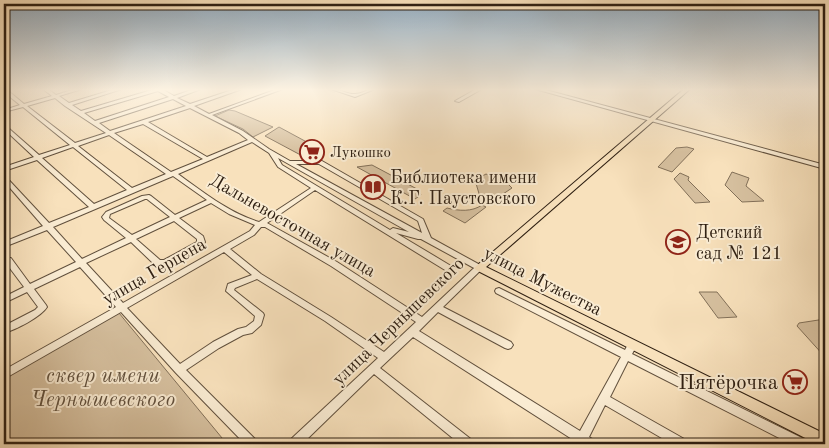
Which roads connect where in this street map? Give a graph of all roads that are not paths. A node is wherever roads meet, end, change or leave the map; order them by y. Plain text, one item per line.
1 (30, 110) edge
2 (75, 110) edge
3 (90, 110) edge
4 (134, 110) edge
5 (179, 110) edge
6 (198, 110) edge
7 (223, 110) edge
8 (614, 110) edge
9 (663, 110) edge
10 (80, 113) junction
11 (209, 115) junction
12 (651, 120) junction
13 (144, 122) junction
14 (94, 123) junction
15 (4, 127) edge
16 (109, 134) junction
17 (252, 140) junction
18 (76, 145) junction
19 (271, 152) junction
20 (39, 157) junction
21 (207, 159) junction
22 (290, 162) junction
23 (825, 167) edge
24 (4, 169) edge
25 (171, 174) junction
26 (4, 178) edge
27 (316, 187) junction
28 (132, 191) junction
29 (211, 200) junction
30 (94, 207) junction
31 (174, 217) junction
32 (260, 225) junction
33 (48, 226) junction
34 (382, 226) junction
35 (131, 238) junction
36 (428, 240) junction
37 (4, 245) edge
38 (225, 249) junction
39 (4, 260) edge
40 (82, 262) junction
41 (448, 268) dead end
42 (479, 268) junction
43 (258, 276) junction
44 (28, 288) junction
45 (499, 291) dead end
46 (4, 300) edge
47 (123, 308) junction
48 (437, 308) junction
49 (422, 322) junction
50 (4, 330) edge
51 (413, 332) junction
52 (508, 345) dead end
53 (629, 349) junction
54 (386, 358) junction
55 (179, 370) junction
56 (374, 370) junction
57 (4, 375) edge
58 (603, 398) junction
59 (825, 441) edge
60 (584, 442) edge
61 (252, 444) edge
62 (294, 444) edge
63 (468, 444) edge
64 (682, 444) edge
65 (802, 444) edge

1 - 18 street
2 - 10 street, Дальневосточная улица
3 - 10 street
4 - 14 street
5 - 13 street
6 - 11 street, улица Мужества
7 - 11 street
8 - 12 street
9 - 12 main road, улица Чернышевского
10 - 14 street, Дальневосточная улица
11 - 17 street, улица Мужества
12 - 23 street
12 - 42 main road, улица Чернышевского
13 - 16 street
13 - 21 street
14 - 16 street, Дальневосточная улица
15 - 20 street
16 - 18 street
16 - 25 street, Дальневосточная улица
17 - 19 street, улица Мужества
17 - 21 street
18 - 20 street
18 - 28 street
19 - 22 street, улица Мужества
19 - 27 street
20 - 24 street
20 - 30 street
21 - 25 street
22 - 36 street, улица Мужества
22 - 36 street
25 - 28 street
25 - 29 street, Дальневосточная улица
26 - 33 street
27 - 32 street, улица Герцена
27 - 34 street
28 - 30 street
29 - 31 street
29 - 32 street, Дальневосточная улица
30 - 33 street
31 - 35 street
31 - 35 street
31 - 35 street
32 - 38 street, улица Герцена
32 - 49 street, Дальневосточная улица
33 - 37 street
33 - 40 street
34 - 36 street
34 - 41 street
35 - 40 street
36 - 42 street, улица Мужества
38 - 43 street
38 - 47 street, улица Герцена
39 - 44 street
40 - 44 street
40 - 47 street
42 - 48 street, улица Чернышевского
42 - 53 main road, улица Мужества
43 - 54 street
43 - 55 street
44 - 46 street
44 - 50 street
45 - 53 street
47 - 55 street
47 - 57 street, улица Герцена
48 - 49 street, улица Чернышевского
48 - 52 street
49 - 51 street, улица Чернышевского
51 - 54 street, улица Чернышевского
51 - 60 street
53 - 58 street
53 - 59 main road, улица Мужества
53 - 65 street
54 - 56 street, улица Чернышевского
55 - 61 street
56 - 62 street, улица Чернышевского
56 - 63 street
58 - 60 street
58 - 64 street

